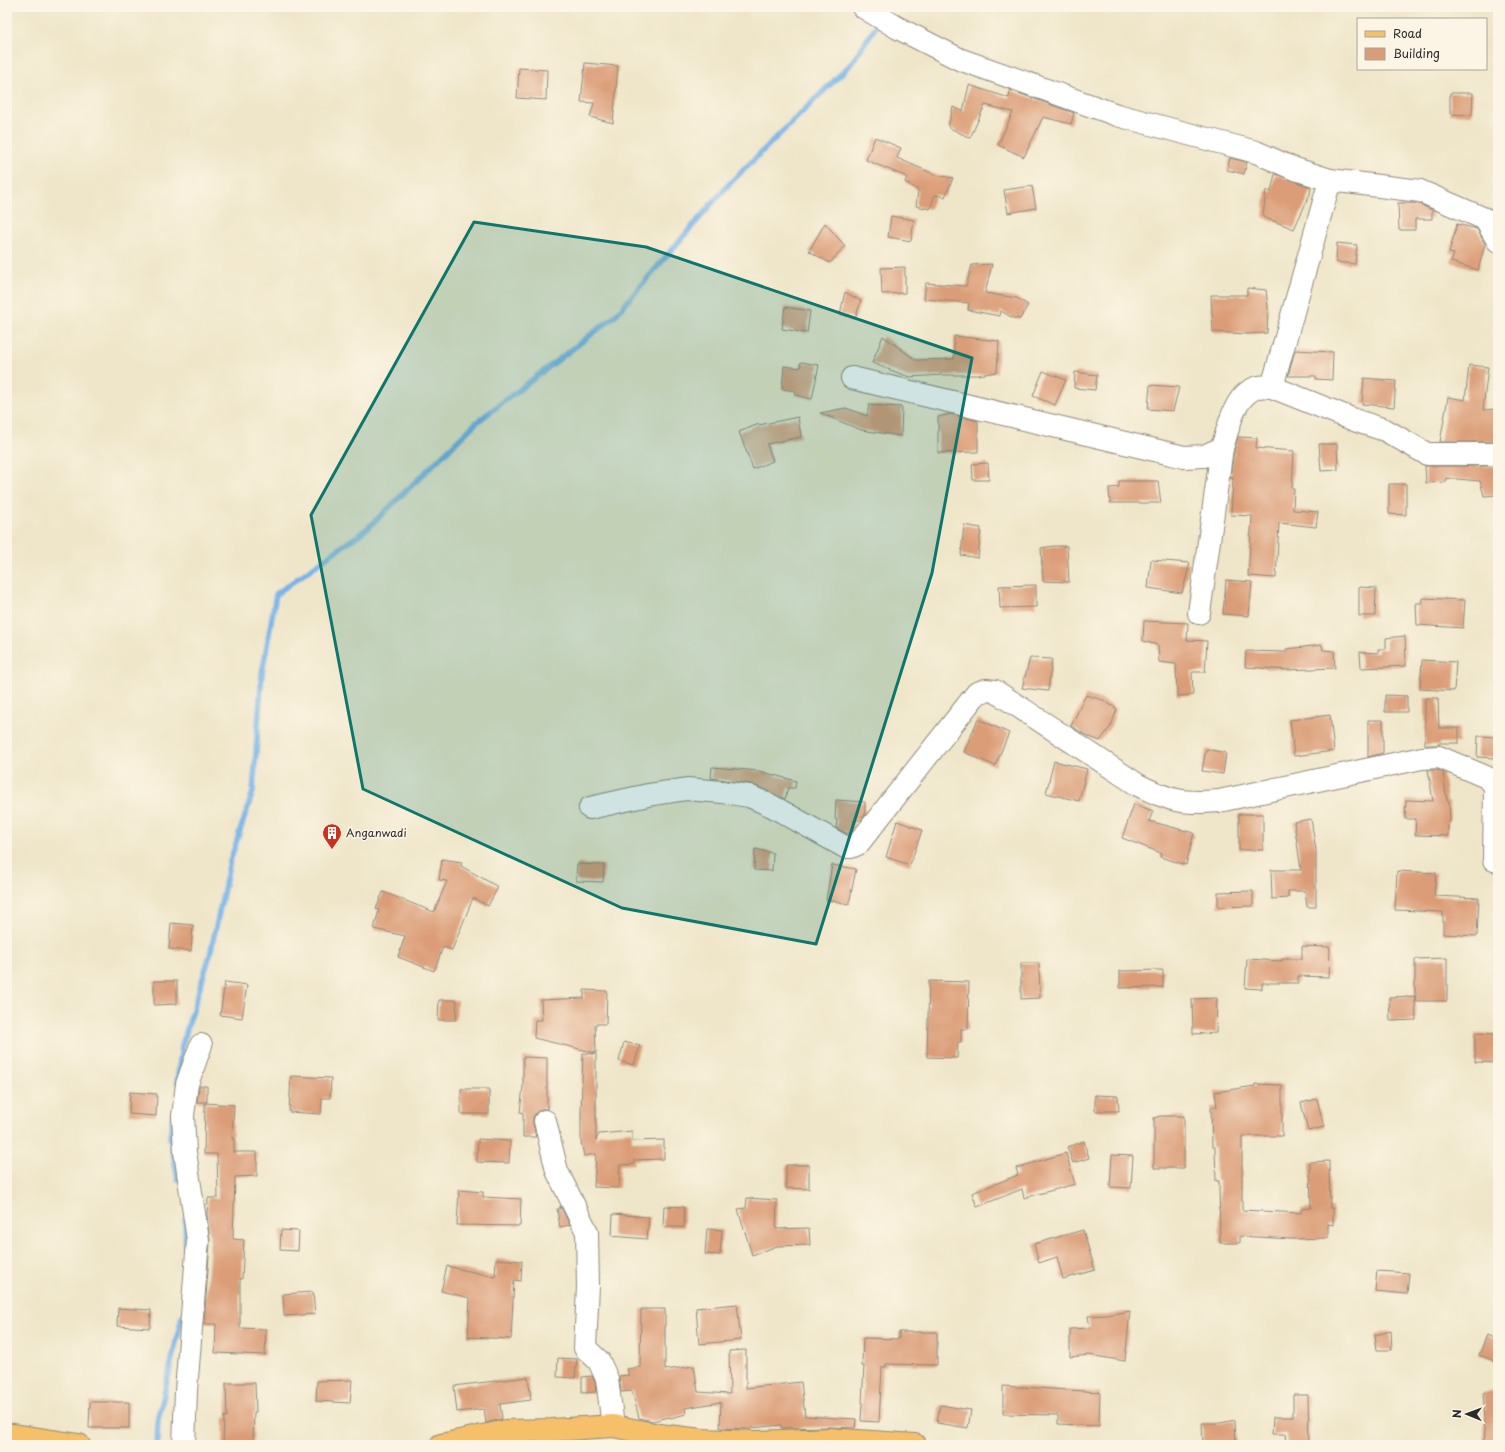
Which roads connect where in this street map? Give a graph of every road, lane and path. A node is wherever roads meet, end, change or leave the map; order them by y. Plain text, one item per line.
1 (864, 7) edge
2 (1330, 180) junction
3 (1498, 241) edge
4 (852, 378) dead end
5 (1272, 387) junction
6 (1222, 448) junction
7 (1498, 454) edge
8 (1199, 613) dead end
9 (590, 808) dead end
10 (1498, 861) edge
11 (201, 1045) dead end
12 (545, 1120) dead end
13 (613, 1426) junction
14 (7, 1434) edge
15 (79, 1445) edge
16 (184, 1445) edge
17 (441, 1445) edge
18 (915, 1445) edge

1 - 2 street
2 - 3 street
2 - 5 street
4 - 6 street
5 - 6 street
5 - 7 street
6 - 8 street
9 - 10 street
11 - 16 street
12 - 13 street
13 - 17 main road
13 - 18 main road
14 - 15 main road

